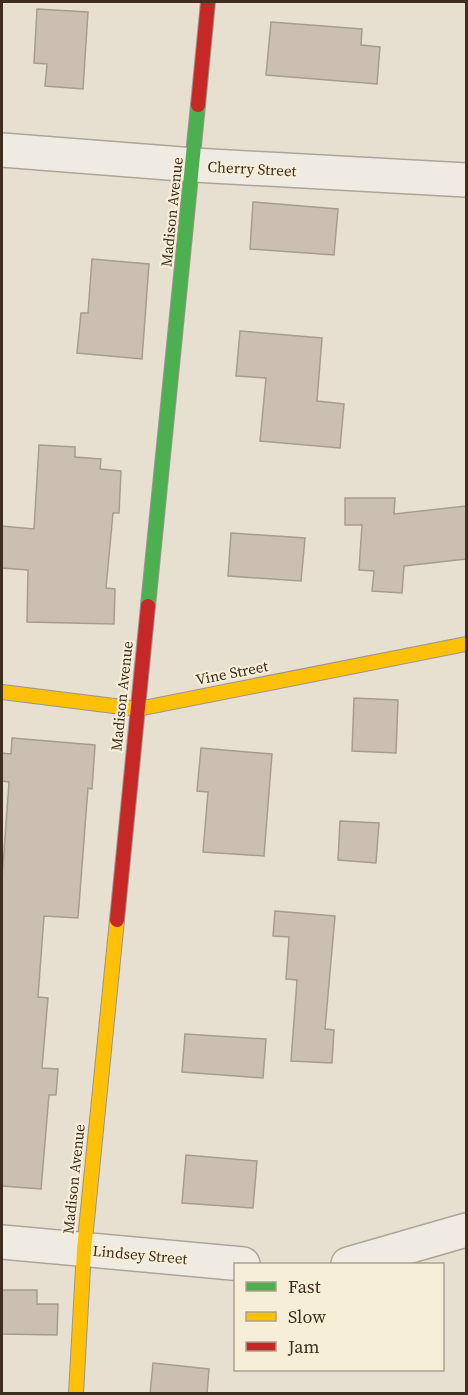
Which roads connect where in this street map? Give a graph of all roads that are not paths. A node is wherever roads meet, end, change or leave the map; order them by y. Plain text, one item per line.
1 (208, 2) edge
2 (2, 150) edge
3 (194, 165) junction
4 (466, 180) edge
5 (466, 644) edge
6 (2, 692) edge
7 (138, 709) junction
8 (466, 1230) edge
9 (2, 1242) edge
10 (84, 1250) junction
11 (234, 1263) edge
12 (351, 1263) edge
13 (76, 1394) edge

1 - 3 street, Madison Avenue
2 - 3 street, Cherry Street
3 - 4 street, Cherry Street
3 - 7 street, Madison Avenue
5 - 7 street, Vine Street
6 - 7 street, Vine Street
7 - 10 street, Madison Avenue
8 - 12 street
9 - 10 street, Lindsey Street
10 - 11 street, Lindsey Street
10 - 13 street, Madison Avenue

